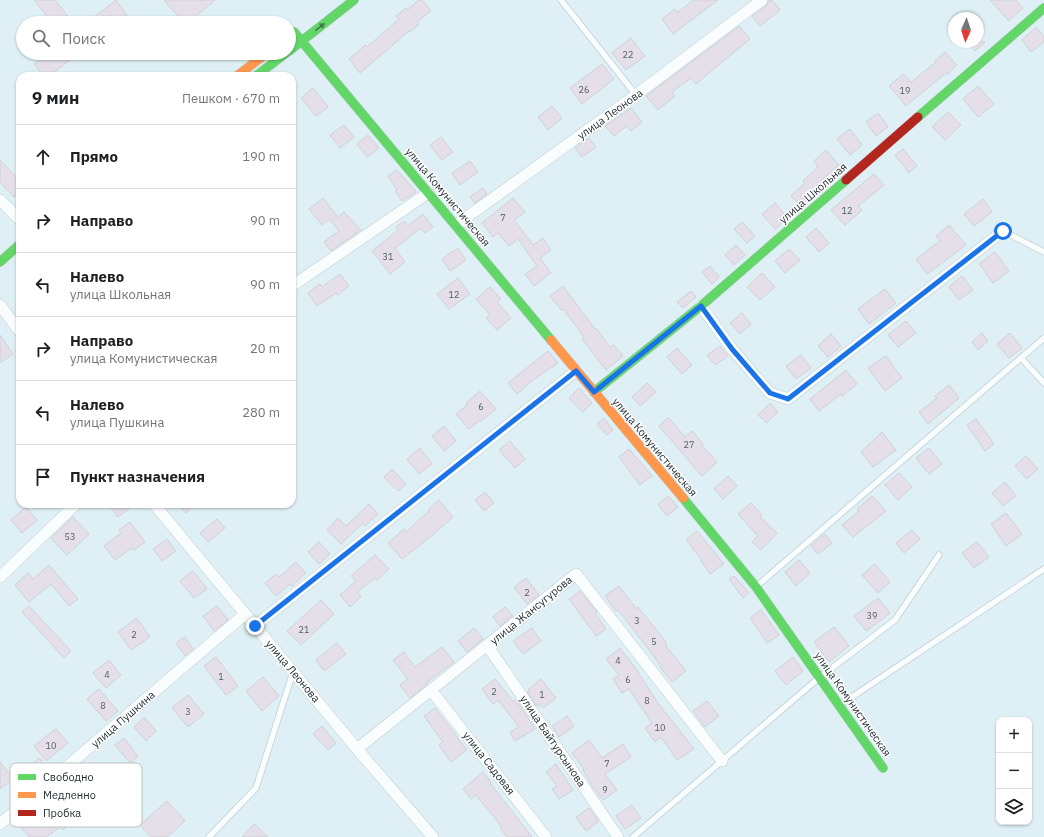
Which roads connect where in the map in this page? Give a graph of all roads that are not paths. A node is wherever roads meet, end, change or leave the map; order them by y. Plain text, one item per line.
1 (354, 0) edge
2 (561, 0) edge
3 (762, 0) edge
4 (1044, 8) edge
5 (296, 34) edge
6 (302, 41) junction
7 (296, 46) edge
8 (258, 60) edge
9 (277, 60) edge
10 (242, 72) edge
11 (261, 72) edge
12 (636, 95) junction
13 (428, 193) junction
14 (0, 200) edge
15 (16, 216) edge
16 (456, 225) junction
17 (1003, 231) joint
18 (16, 248) edge
19 (1044, 252) edge
20 (0, 262) edge
21 (296, 283) edge
22 (0, 304) edge
23 (701, 306) junction
24 (16, 326) edge
25 (1044, 338) edge
26 (1021, 358) junction
27 (576, 371) junction
28 (1044, 383) edge
29 (594, 392) junction
30 (72, 508) edge
31 (157, 508) edge
32 (939, 555) dead end
33 (1044, 569) edge
34 (0, 577) edge
35 (756, 587) junction
36 (245, 614) junction
37 (255, 626) junction
38 (487, 645) junction
39 (293, 672) junction
40 (820, 677) junction
41 (432, 690) junction
42 (840, 705) junction
43 (357, 749) junction
44 (722, 761) junction
45 (71, 763) edge
46 (883, 768) dead end
47 (10, 815) edge
48 (0, 824) edge
49 (209, 837) edge
50 (433, 837) edge
51 (546, 837) edge
52 (618, 837) edge
53 (633, 837) edge

6 -> 1 street
2 - 12 lane
3 - 12 street, улица Леонова
4 - 23 street, улица Школьная
5 - 6 street, улица Комунистическая
6 - 7 street
6 - 13 street, улица Комунистическая
8 - 10 street
9 - 11 street
12 - 16 street, улица Леонова
13 - 16 street, улица Комунистическая
13 - 21 street
14 - 15 street
16 - 27 street, улица Комунистическая
17 - 19 lane
17 - 23 street
18 - 20 street
22 - 24 street
23 - 29 street, улица Школьная
25 - 26 lane
26 - 28 lane
26 - 35 lane
27 - 29 street, улица Комунистическая
27 - 37 street
29 - 35 street, улица Комунистическая
30 - 34 street
31 - 36 street, улица Леонова
32 - 40 lane
33 - 42 lane
35 - 40 street, улица Комунистическая
36 - 37 street, улица Леонова
36 - 45 street, улица Пушкина
37 - 39 street, улица Леонова
38 - 41 street, улица Жансугурова
38 - 44 street, улица Жансугурова
38 - 52 street, улица Байтурсынова
39 - 43 street, улица Леонова
39 - 49 lane
40 - 42 street, улица Комунистическая
40 - 44 lane
41 - 43 street, улица Жансугурова
41 - 51 street, улица Садовая
42 - 46 street, улица Комунистическая
43 - 50 street, улица Леонова
44 - 53 lane
47 - 48 street, улица Пушкина

